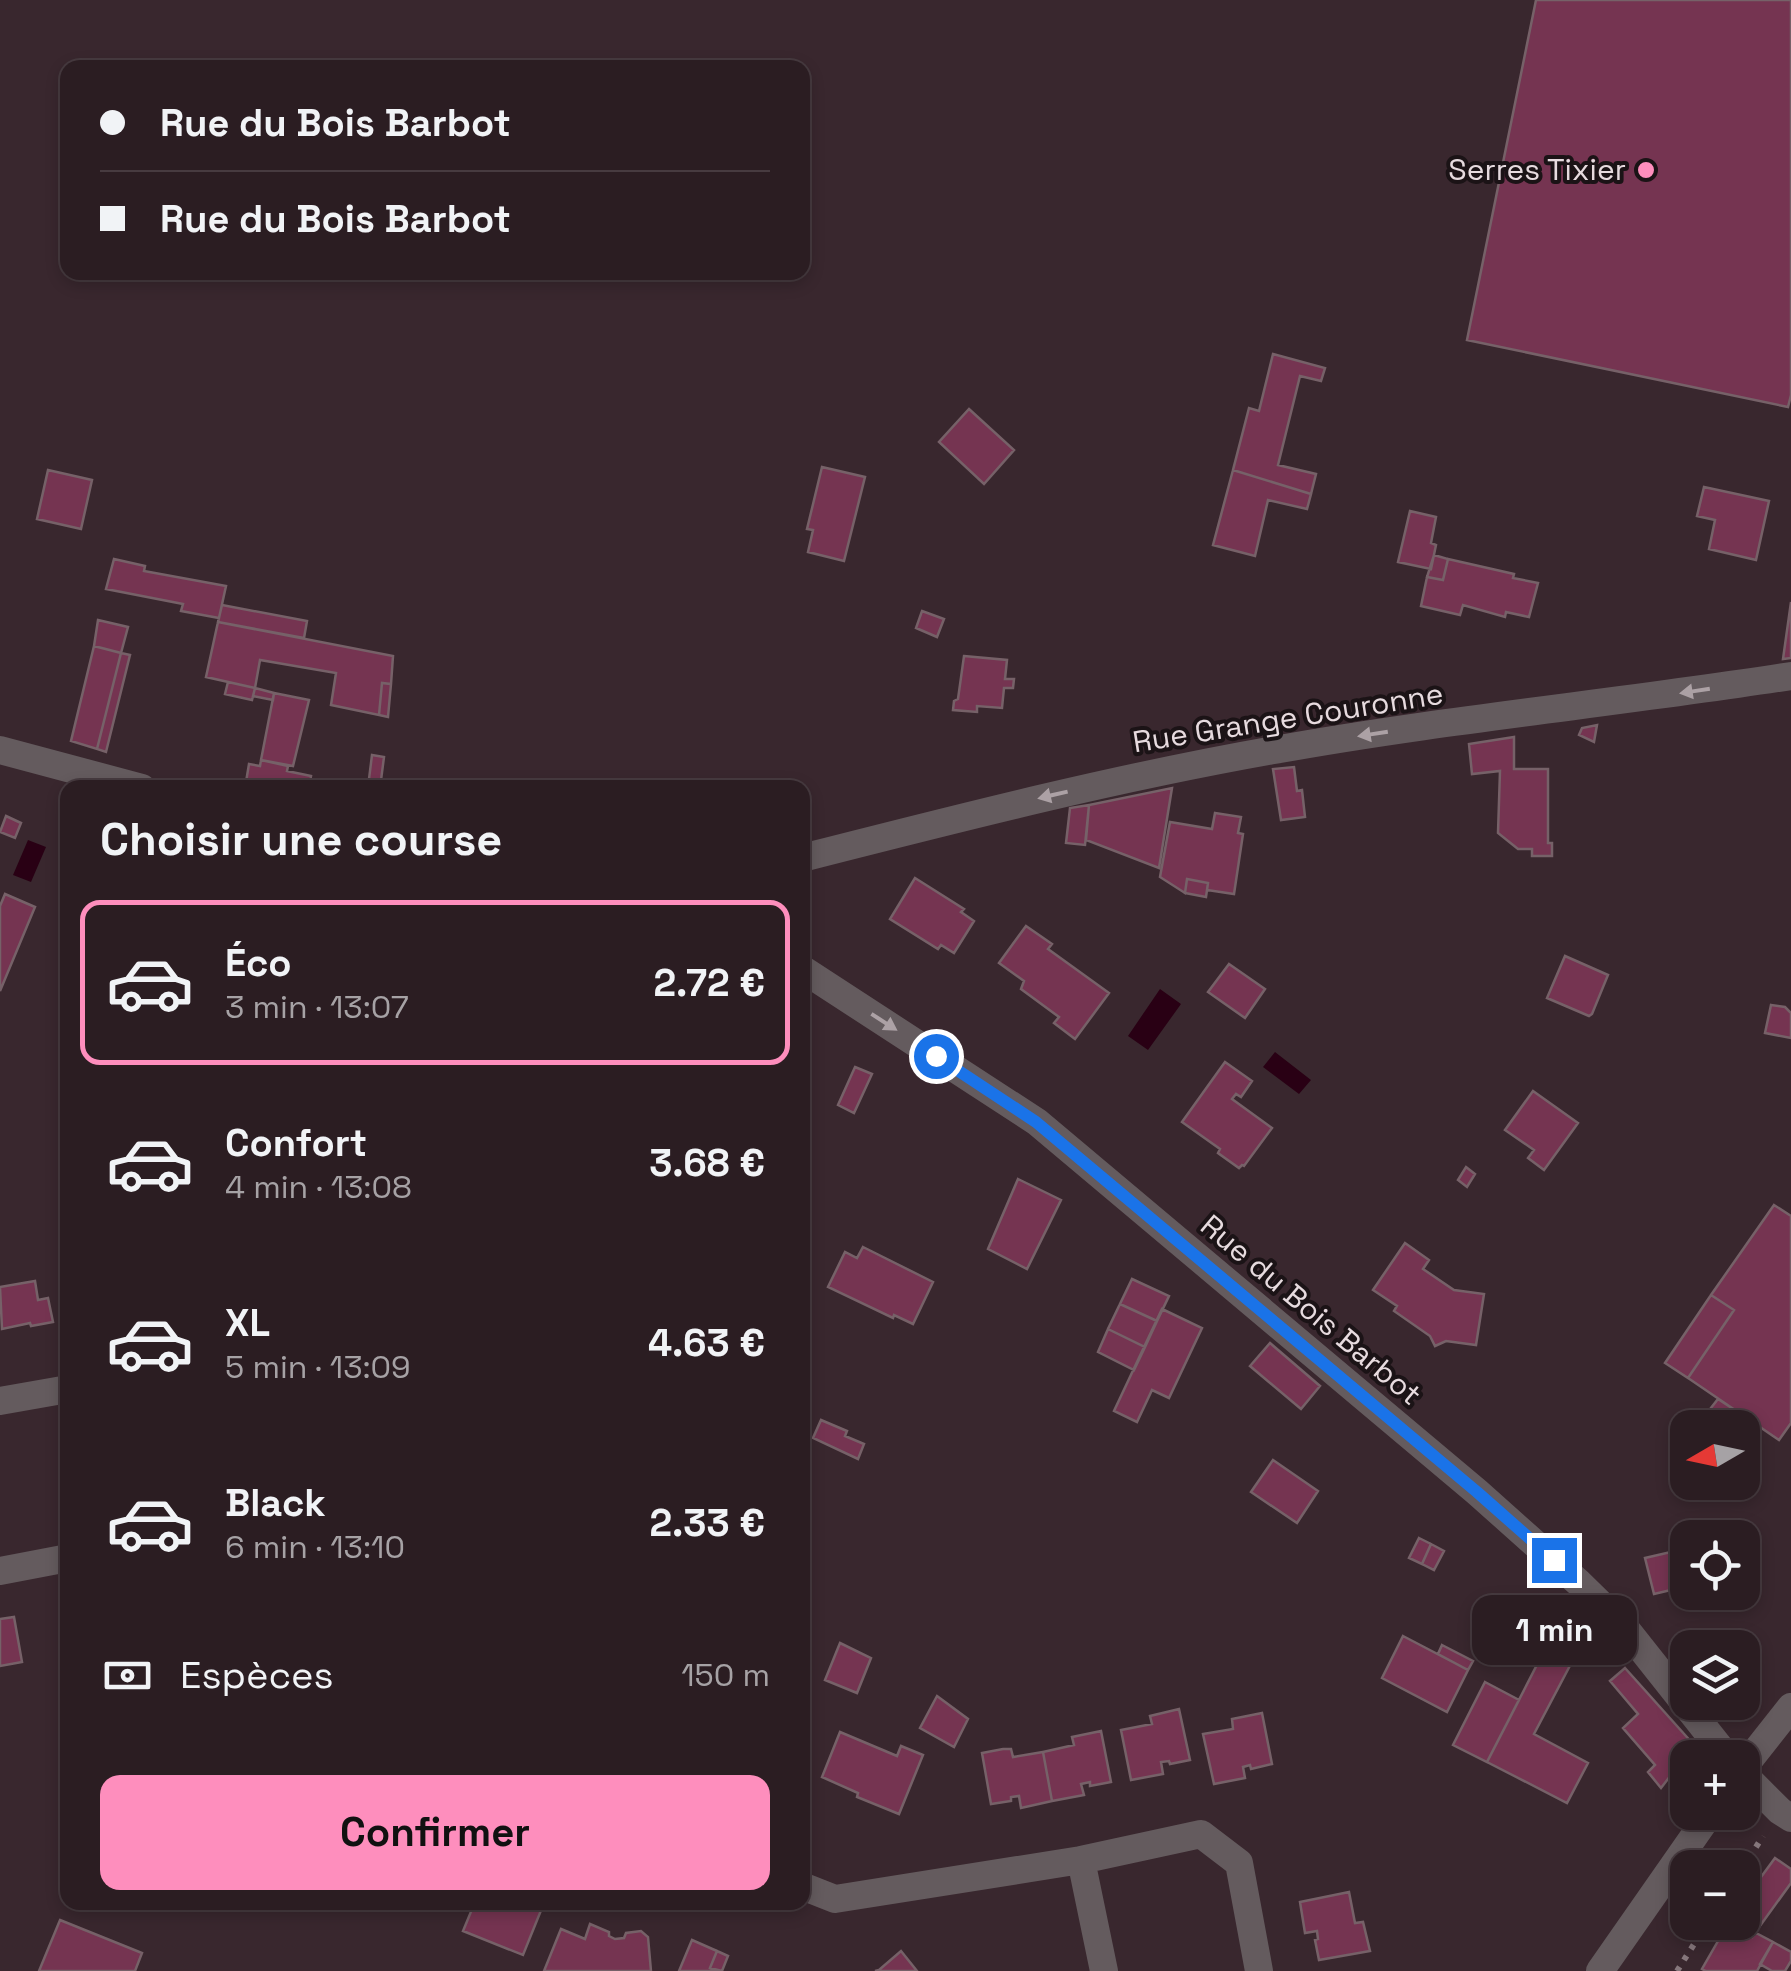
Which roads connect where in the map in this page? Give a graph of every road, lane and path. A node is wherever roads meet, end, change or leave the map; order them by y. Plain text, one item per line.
1 (1791, 676) edge
2 (0, 750) edge
3 (112, 780) edge
4 (810, 856) edge
5 (810, 974) edge
6 (60, 1390) edge
7 (0, 1400) edge
8 (60, 1559) edge
9 (0, 1570) edge
10 (1791, 1707) edge
11 (1714, 1740) edge
12 (1760, 1747) edge
13 (1760, 1789) edge
14 (1791, 1818) edge
15 (1699, 1830) edge
16 (1081, 1860) junction
17 (810, 1889) edge
18 (1697, 1940) edge
19 (1104, 1971) edge
20 (1259, 1971) edge
21 (1600, 1971) edge
22 (1677, 1971) edge

1 -> 4 street, Rue Grange Couronne
2 - 3 street
5 -> 11 street, Rue du Bois Barbot
6 - 7 street
8 - 9 street
10 - 12 street
13 - 14 street
15 - 21 street
16 - 17 street
16 - 19 street
16 - 20 street
18 - 22 path

